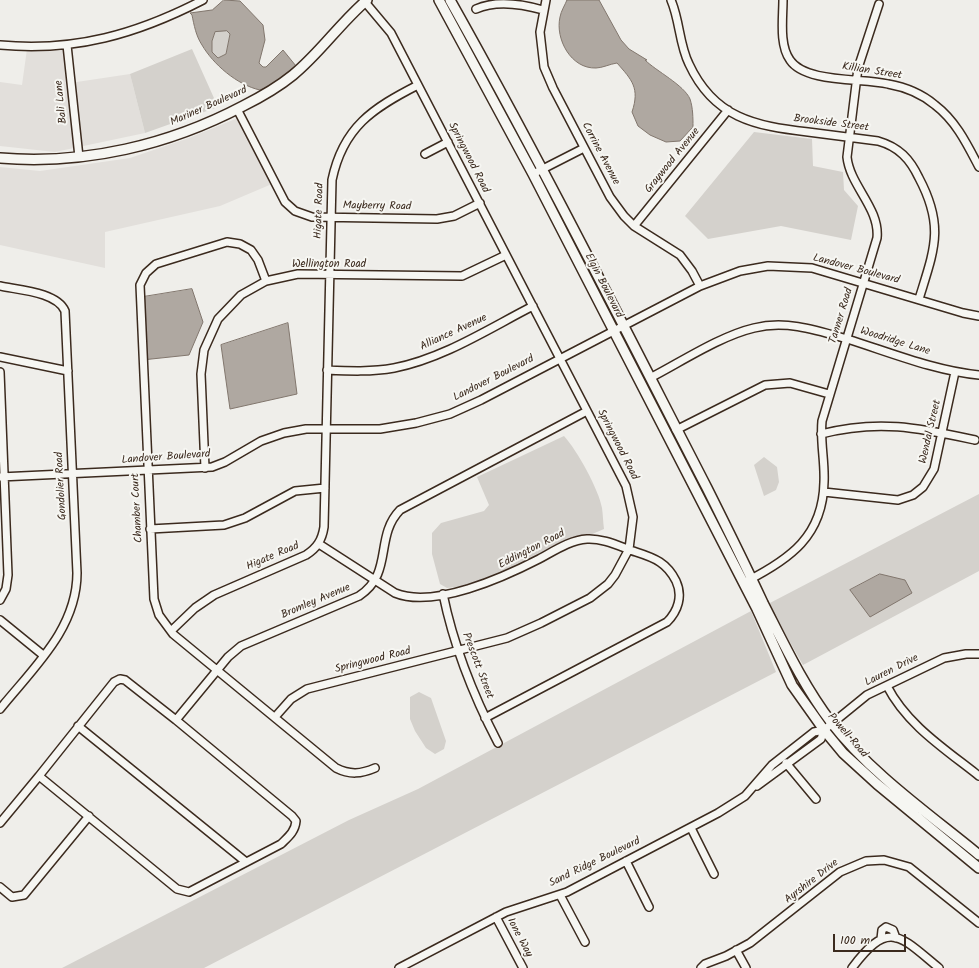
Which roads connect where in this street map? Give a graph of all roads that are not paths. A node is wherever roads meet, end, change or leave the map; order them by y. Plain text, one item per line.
1 (203, 0) edge
2 (439, 0) edge
3 (450, 0) edge
4 (546, 0) edge
5 (671, 0) edge
6 (783, 0) edge
7 (366, 1) edge
8 (879, 4) dead end
9 (476, 9) dead end
10 (543, 10) junction
11 (0, 45) edge
12 (67, 45) junction
13 (856, 80) junction
14 (418, 85) junction
15 (237, 109) junction
16 (728, 110) junction
17 (850, 137) junction
18 (448, 142) junction
19 (584, 148) junction
20 (425, 154) dead end
21 (79, 157) junction
22 (0, 158) edge
23 (979, 167) edge
24 (542, 169) junction
25 (533, 174) junction
26 (480, 203) junction
27 (330, 217) junction
28 (634, 226) junction
29 (506, 255) junction
30 (329, 275) junction
31 (266, 281) junction
32 (864, 283) junction
33 (0, 286) edge
34 (700, 286) junction
35 (919, 300) junction
36 (533, 306) junction
37 (979, 316) edge
38 (622, 326) junction
39 (613, 331) junction
40 (846, 339) junction
41 (0, 357) edge
42 (560, 358) junction
43 (327, 370) junction
44 (68, 371) junction
45 (0, 372) edge
46 (955, 372) junction
47 (979, 375) edge
48 (650, 378) junction
49 (830, 394) junction
50 (588, 411) junction
51 (326, 429) junction
52 (676, 430) junction
53 (942, 433) junction
54 (821, 434) junction
55 (975, 440) dead end
56 (205, 468) junction
57 (147, 470) junction
58 (73, 474) junction
59 (2, 477) edge
60 (325, 488) junction
61 (824, 492) junction
62 (150, 529) junction
63 (319, 544) junction
64 (629, 549) junction
65 (376, 580) junction
66 (748, 581) junction
67 (443, 594) junction
68 (0, 600) edge
69 (0, 620) edge
70 (171, 631) junction
71 (457, 651) junction
72 (979, 654) edge
73 (44, 656) junction
74 (217, 670) junction
75 (887, 686) junction
76 (0, 709) edge
77 (275, 717) junction
78 (485, 718) junction
79 (176, 720) junction
80 (832, 723) junction
81 (78, 726) junction
82 (824, 730) junction
83 (498, 743) dead end
84 (782, 758) junction
85 (788, 765) junction
86 (375, 768) dead end
87 (39, 776) junction
88 (979, 776) edge
89 (753, 788) junction
90 (816, 800) dead end
91 (911, 800) junction
92 (905, 807) junction
93 (89, 816) junction
94 (0, 823) edge
95 (691, 828) junction
96 (979, 855) edge
97 (626, 861) junction
98 (246, 862) junction
99 (979, 868) edge
100 (714, 874) dead end
101 (0, 887) edge
102 (560, 894) junction
103 (649, 908) dead end
104 (496, 918) junction
105 (979, 923) edge
106 (585, 942) dead end
107 (736, 950) junction
108 (399, 968) edge
109 (523, 968) edge
110 (701, 968) edge
111 (746, 968) edge
112 (852, 968) edge
113 (939, 968) edge

1 - 12 street
2 - 25 main road, Elgin Boulevard
3 - 24 main road, Elgin Boulevard
4 - 10 street, Corrine Avenue
5 - 16 street, Brookside Street
6 - 13 street, Killian Street
7 - 14 street, Springwood Road
7 - 15 main road, Mariner Boulevard
8 - 13 street, Tanner Road
9 - 10 street
10 - 19 street, Corrine Avenue
11 - 12 street
12 - 21 street, Bali Lane
13 - 17 street, Tanner Road
13 - 23 street, Killian Street
14 - 18 street, Springwood Road
14 - 27 street, Higate Road
15 - 21 main road, Mariner Boulevard
15 - 27 street, Mayberry Road
16 - 17 street, Brookside Street
16 - 28 street, Graywood Avenue
17 - 32 street, Tanner Road
17 - 35 street, Brookside Street
18 - 20 street
18 - 26 street, Springwood Road
19 - 24 street
19 - 28 street, Corrine Avenue
21 - 22 main road, Mariner Boulevard
24 - 25 street
24 - 38 main road, Elgin Boulevard
25 - 39 main road, Elgin Boulevard
26 - 27 street, Mayberry Road
26 - 29 street, Springwood Road
27 - 30 street, Higate Road
28 - 34 street, Corrine Avenue
29 - 30 street, Wellington Road
29 - 36 street, Springwood Road
30 - 31 street, Wellington Road
30 - 43 street, Higate Road
31 - 56 street, Wellington Road
31 - 57 street, Chamber Court
32 - 34 street, Landover Boulevard
32 - 35 street, Landover Boulevard
32 - 40 street, Tanner Road
33 - 44 street, Gondolier Road
34 - 38 street, Landover Boulevard
35 - 37 street, Landover Boulevard
36 - 42 street, Springwood Road
36 - 43 street, Alliance Avenue
38 - 39 street, Landover Boulevard
38 - 48 main road, Elgin Boulevard
39 - 42 street, Landover Boulevard
39 - 66 main road, Elgin Boulevard
40 - 46 street, Woodridge Lane
40 - 48 street, Woodridge Lane
40 - 49 street, Tanner Road
41 - 44 street
42 - 50 street, Springwood Road
42 - 51 street, Landover Boulevard
43 - 51 street
44 - 58 street, Gondolier Road
45 - 59 street
46 - 47 street, Woodridge Lane
46 - 53 street, Wendal Street
48 - 52 main road, Elgin Boulevard
49 - 52 street
49 - 54 street, Tanner Road
50 - 64 street, Springwood Road
50 - 65 street, Bromley Avenue
51 - 56 street, Landover Boulevard
51 - 60 street
52 - 66 main road, Elgin Boulevard
53 - 54 street
53 - 55 street
53 - 61 street, Wendal Street
54 - 61 street, Tanner Road
56 - 57 street, Landover Boulevard
57 - 58 street, Landover Boulevard
57 - 62 street, Chamber Court
58 - 59 street, Landover Boulevard
58 - 73 street, Gondolier Road
59 - 68 street
60 - 62 street
60 - 63 street
61 - 66 street, Tanner Road
62 - 70 street, Chamber Court
63 - 65 street, Eddington Road
63 - 70 street, Higate Road
64 - 67 street, Eddington Road
64 - 71 street, Springwood Road
64 - 78 street, Eddington Road
65 - 67 street, Eddington Road
65 - 74 street, Bromley Avenue
66 - 80 main road, Powell Road
66 - 82 main road, Powell Road
67 - 71 street, Prescott Street
69 - 73 street
70 - 74 street, Chamber Court
71 - 77 street, Springwood Road
71 - 78 street, Prescott Street
72 - 75 street, Lauren Drive
73 - 76 street, Gondolier Road
74 - 77 street, Chamber Court
74 - 79 street, Bromley Avenue
75 - 80 street, Lauren Drive
75 - 88 street
77 - 86 street, Chamber Court
78 - 83 street, Prescott Street
79 - 81 street
79 - 98 street
80 - 82 street, Lauren Drive
80 - 91 main road, Powell Road
81 - 87 street
81 - 98 street
82 - 84 street, Sand Ridge Boulevard
82 - 85 street, Sand Ridge Boulevard
82 - 92 main road, Powell Road
84 - 85 street
84 - 89 street, Sand Ridge Boulevard
85 - 89 street, Sand Ridge Boulevard
85 - 90 street
87 - 93 street
87 - 94 street
89 - 95 street, Sand Ridge Boulevard
91 - 92 street
91 - 96 main road, Powell Road
92 - 99 main road, Powell Road
93 - 98 street
93 - 101 street
95 - 97 street, Sand Ridge Boulevard
95 - 100 street
97 - 102 street, Sand Ridge Boulevard
97 - 103 street
102 - 104 street, Sand Ridge Boulevard
102 - 106 street
104 - 108 street, Sand Ridge Boulevard
104 - 109 street, Ione Way
105 - 107 street, Ayrshire Drive
107 - 110 street, Ayrshire Drive
107 - 111 street
112 - 113 street

